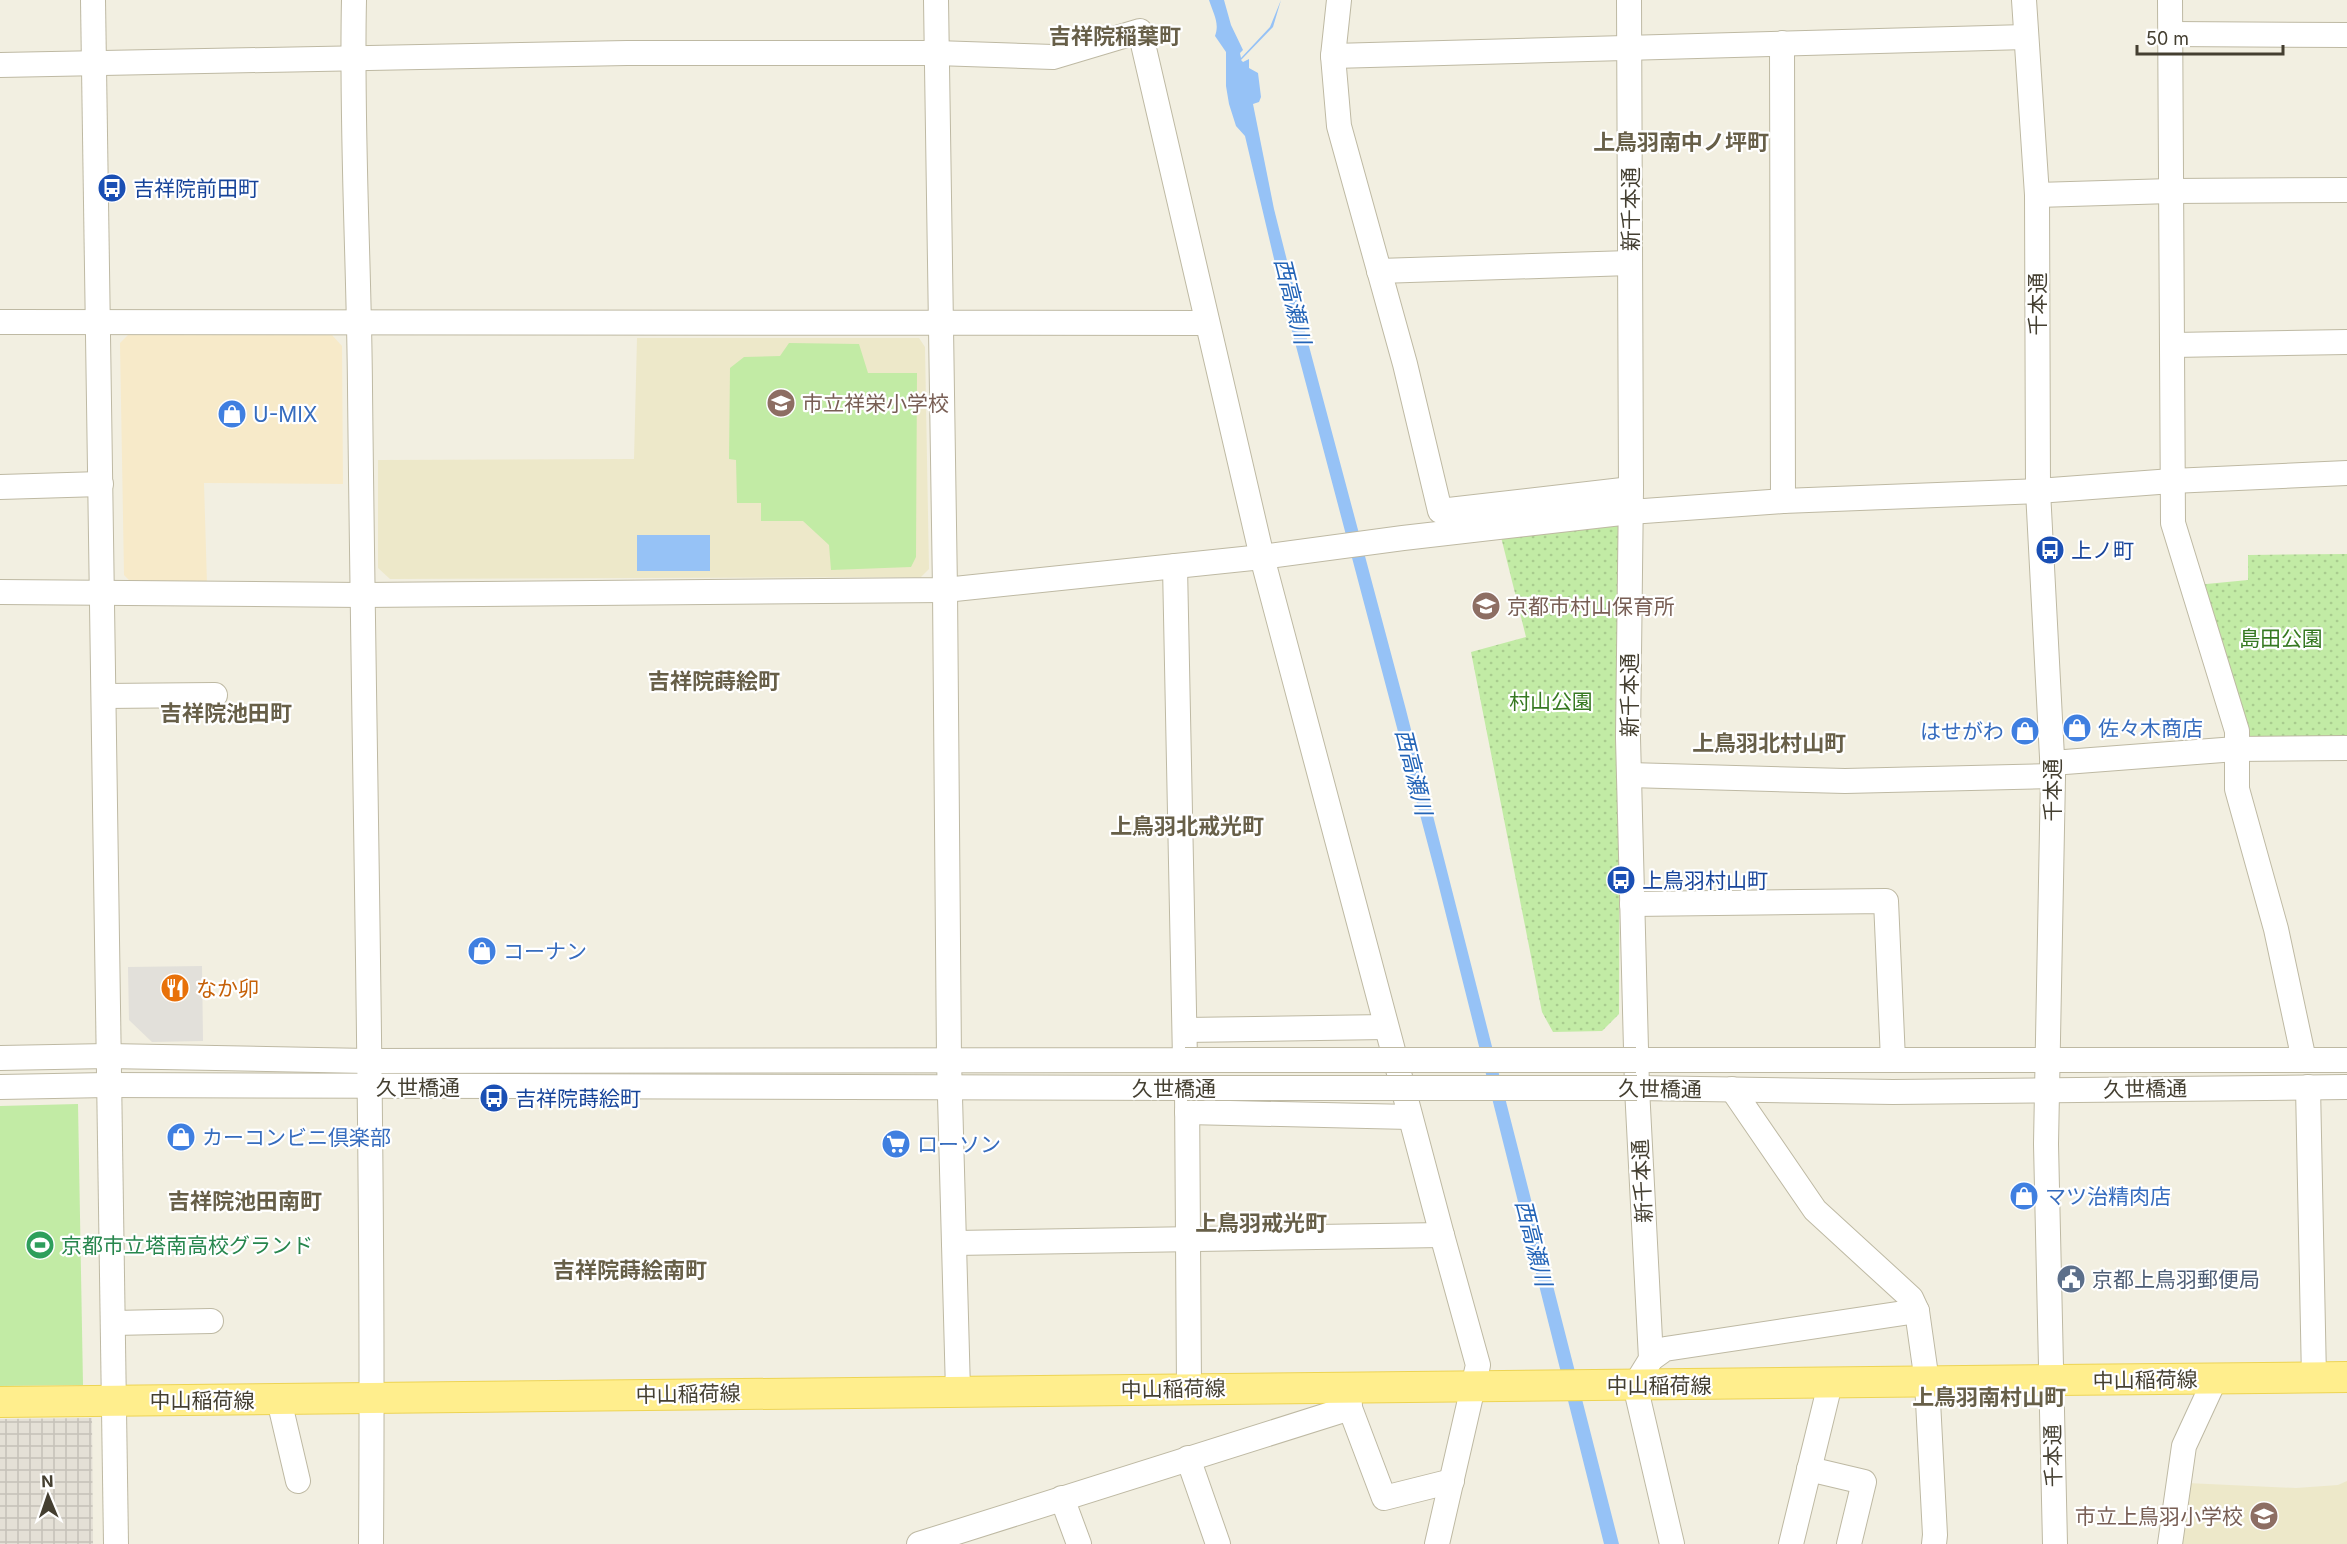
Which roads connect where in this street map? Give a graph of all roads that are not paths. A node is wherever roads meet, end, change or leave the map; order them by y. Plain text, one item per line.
1 (93, 0) edge
2 (354, 0) edge
3 (936, 0) edge
4 (1339, 0) edge
5 (1629, 0) edge
6 (2024, 0) edge
7 (2170, 0) edge
8 (2171, 34) junction
9 (2347, 35) edge
10 (2026, 38) junction
11 (1782, 43) junction
12 (1629, 47) junction
13 (936, 53) junction
14 (1333, 56) junction
15 (352, 58) junction
16 (94, 64) junction
17 (0, 65) edge
18 (2347, 190) edge
19 (2171, 191) junction
20 (2037, 195) junction
21 (1630, 263) junction
22 (1379, 271) junction
23 (0, 322) edge
24 (98, 322) junction
25 (359, 322) junction
26 (1207, 323) junction
27 (941, 324) junction
28 (2347, 342) edge
29 (2173, 345) junction
30 (2347, 473) edge
31 (2172, 481) junction
32 (101, 484) junction
33 (0, 487) edge
34 (2038, 491) junction
35 (1631, 500) junction
36 (1784, 501) junction
37 (1262, 557) junction
38 (1175, 566) junction
39 (945, 590) junction
40 (0, 592) edge
41 (103, 592) junction
42 (362, 595) junction
43 (215, 695) dead end
44 (104, 696) junction
45 (2347, 748) edge
46 (2236, 749) junction
47 (2053, 770) junction
48 (1629, 776) junction
49 (1632, 904) junction
50 (1386, 1027) junction
51 (1185, 1030) junction
52 (108, 1056) junction
53 (0, 1058) edge
54 (949, 1060) junction
55 (1185, 1060) junction
56 (1636, 1060) junction
57 (1893, 1060) junction
58 (2047, 1060) junction
59 (2304, 1060) junction
60 (2347, 1060) edge
61 (368, 1061) junction
62 (107, 1085) junction
63 (0, 1087) edge
64 (369, 1087) junction
65 (2347, 1087) edge
66 (1637, 1088) junction
67 (2308, 1088) junction
68 (950, 1089) junction
69 (1732, 1089) junction
70 (2046, 1090) junction
71 (1187, 1100) junction
72 (1410, 1117) junction
73 (1442, 1235) junction
74 (1188, 1240) junction
75 (954, 1243) junction
76 (1917, 1311) junction
77 (211, 1321) dead end
78 (113, 1323) junction
79 (1652, 1359) junction
80 (2347, 1377) edge
81 (2313, 1378) junction
82 (2215, 1379) junction
83 (2052, 1381) junction
84 (1927, 1382) junction
85 (1830, 1384) junction
86 (1628, 1385) junction
87 (1475, 1386) junction
88 (1189, 1388) junction
89 (958, 1391) junction
90 (1349, 1397) junction
91 (373, 1398) junction
92 (279, 1400) junction
93 (113, 1401) junction
94 (0, 1402) edge
95 (1188, 1458) junction
96 (1809, 1469) junction
97 (298, 1481) dead end
98 (1452, 1481) junction
99 (1062, 1498) junction
100 (116, 1544) edge
101 (372, 1544) edge
102 (920, 1544) edge
103 (1079, 1544) edge
104 (1218, 1544) edge
105 (1437, 1544) edge
106 (1672, 1544) edge
107 (1791, 1544) edge
108 (1849, 1544) edge
109 (1934, 1544) edge
110 (2055, 1544) edge
111 (2170, 1544) edge

1 - 16 street
2 - 15 street
3 - 13 street
4 - 14 street
5 - 12 street, 新千本通
6 - 10 street, 千本通
7 - 8 street
8 - 9 street
8 - 19 street
10 - 11 street
10 - 20 street, 千本通
11 - 12 street
11 - 36 street
12 - 14 street
12 - 21 street, 新千本通
13 - 15 street
13 - 26 street
13 - 27 street
14 - 22 street
15 - 16 street
15 - 25 street
16 - 17 street
16 - 24 street
18 - 19 street
19 - 20 street
19 - 29 street
20 - 34 street, 千本通
21 - 22 street
21 - 35 street, 新千本通
22 - 35 street
23 - 24 street
24 - 25 street
24 - 32 street
25 - 27 street
25 - 42 street
26 - 27 street
26 - 37 street
27 - 39 street
28 - 29 street
29 - 31 street
30 - 31 street
31 - 34 street
31 - 46 street
32 - 33 street
32 - 41 street
34 - 36 street
34 - 47 street, 千本通
35 - 36 street
35 - 37 street
35 - 48 street, 新千本通
37 - 38 street
37 - 50 street
38 - 39 street
38 - 51 street
39 - 42 street
39 - 54 street
40 - 41 street
41 - 42 street
41 - 44 street
42 - 61 street
43 - 44 street
44 - 52 street
45 - 46 street
46 - 47 street
46 - 59 street
47 - 48 street
47 - 58 street, 千本通
48 - 49 street, 新千本通
49 - 56 street, 新千本通
49 - 57 street
50 - 51 street
50 - 72 street
51 - 55 street
52 - 53 street, 久世橋通
52 - 61 street, 久世橋通
52 - 62 street
54 - 55 street, 久世橋通
54 - 61 street, 久世橋通
54 - 68 street
55 - 56 street, 久世橋通, bridge
56 - 57 street, 久世橋通
56 - 66 street, 新千本通
57 - 58 street, 久世橋通
58 - 59 street, 久世橋通
58 - 70 street, 千本通
59 - 60 street, 久世橋通
61 - 64 street
62 - 63 street, 久世橋通
62 - 64 street, 久世橋通
62 - 78 street
64 - 68 street, 久世橋通
64 - 91 street
65 - 67 street, 久世橋通
66 - 69 street, 久世橋通
66 - 71 street, 久世橋通, bridge
66 - 79 street, 新千本通
67 - 70 street, 久世橋通
67 - 81 street
68 - 71 street, 久世橋通
68 - 75 street
69 - 70 street, 久世橋通
69 - 76 street
70 - 83 street, 千本通
71 - 72 street
71 - 74 street
72 - 73 street
73 - 74 street
73 - 87 street
74 - 75 street
74 - 88 street
75 - 89 street
76 - 79 street
76 - 84 street
77 - 78 street
78 - 93 street
79 - 86 street
80 - 81 main road, 中山稲荷線
81 - 82 main road, 中山稲荷線
82 - 83 main road, 中山稲荷線
82 - 111 street
83 - 84 main road, 中山稲荷線
83 - 110 street, 千本通
84 - 85 main road, 中山稲荷線
84 - 109 street
85 - 86 main road, 中山稲荷線
85 - 96 street
86 - 87 main road, 中山稲荷線
86 - 106 street
87 - 90 main road, 中山稲荷線
87 - 98 street
88 - 89 main road, 中山稲荷線
88 - 90 main road, 中山稲荷線
89 - 91 main road, 中山稲荷線
90 - 95 street
90 - 98 street
91 - 92 main road, 中山稲荷線
91 - 101 street
92 - 93 main road, 中山稲荷線
92 - 97 street
93 - 94 main road, 中山稲荷線
93 - 100 street
95 - 99 street
95 - 104 street
96 - 107 street
96 - 108 street
98 - 105 street
99 - 102 street
99 - 103 street

